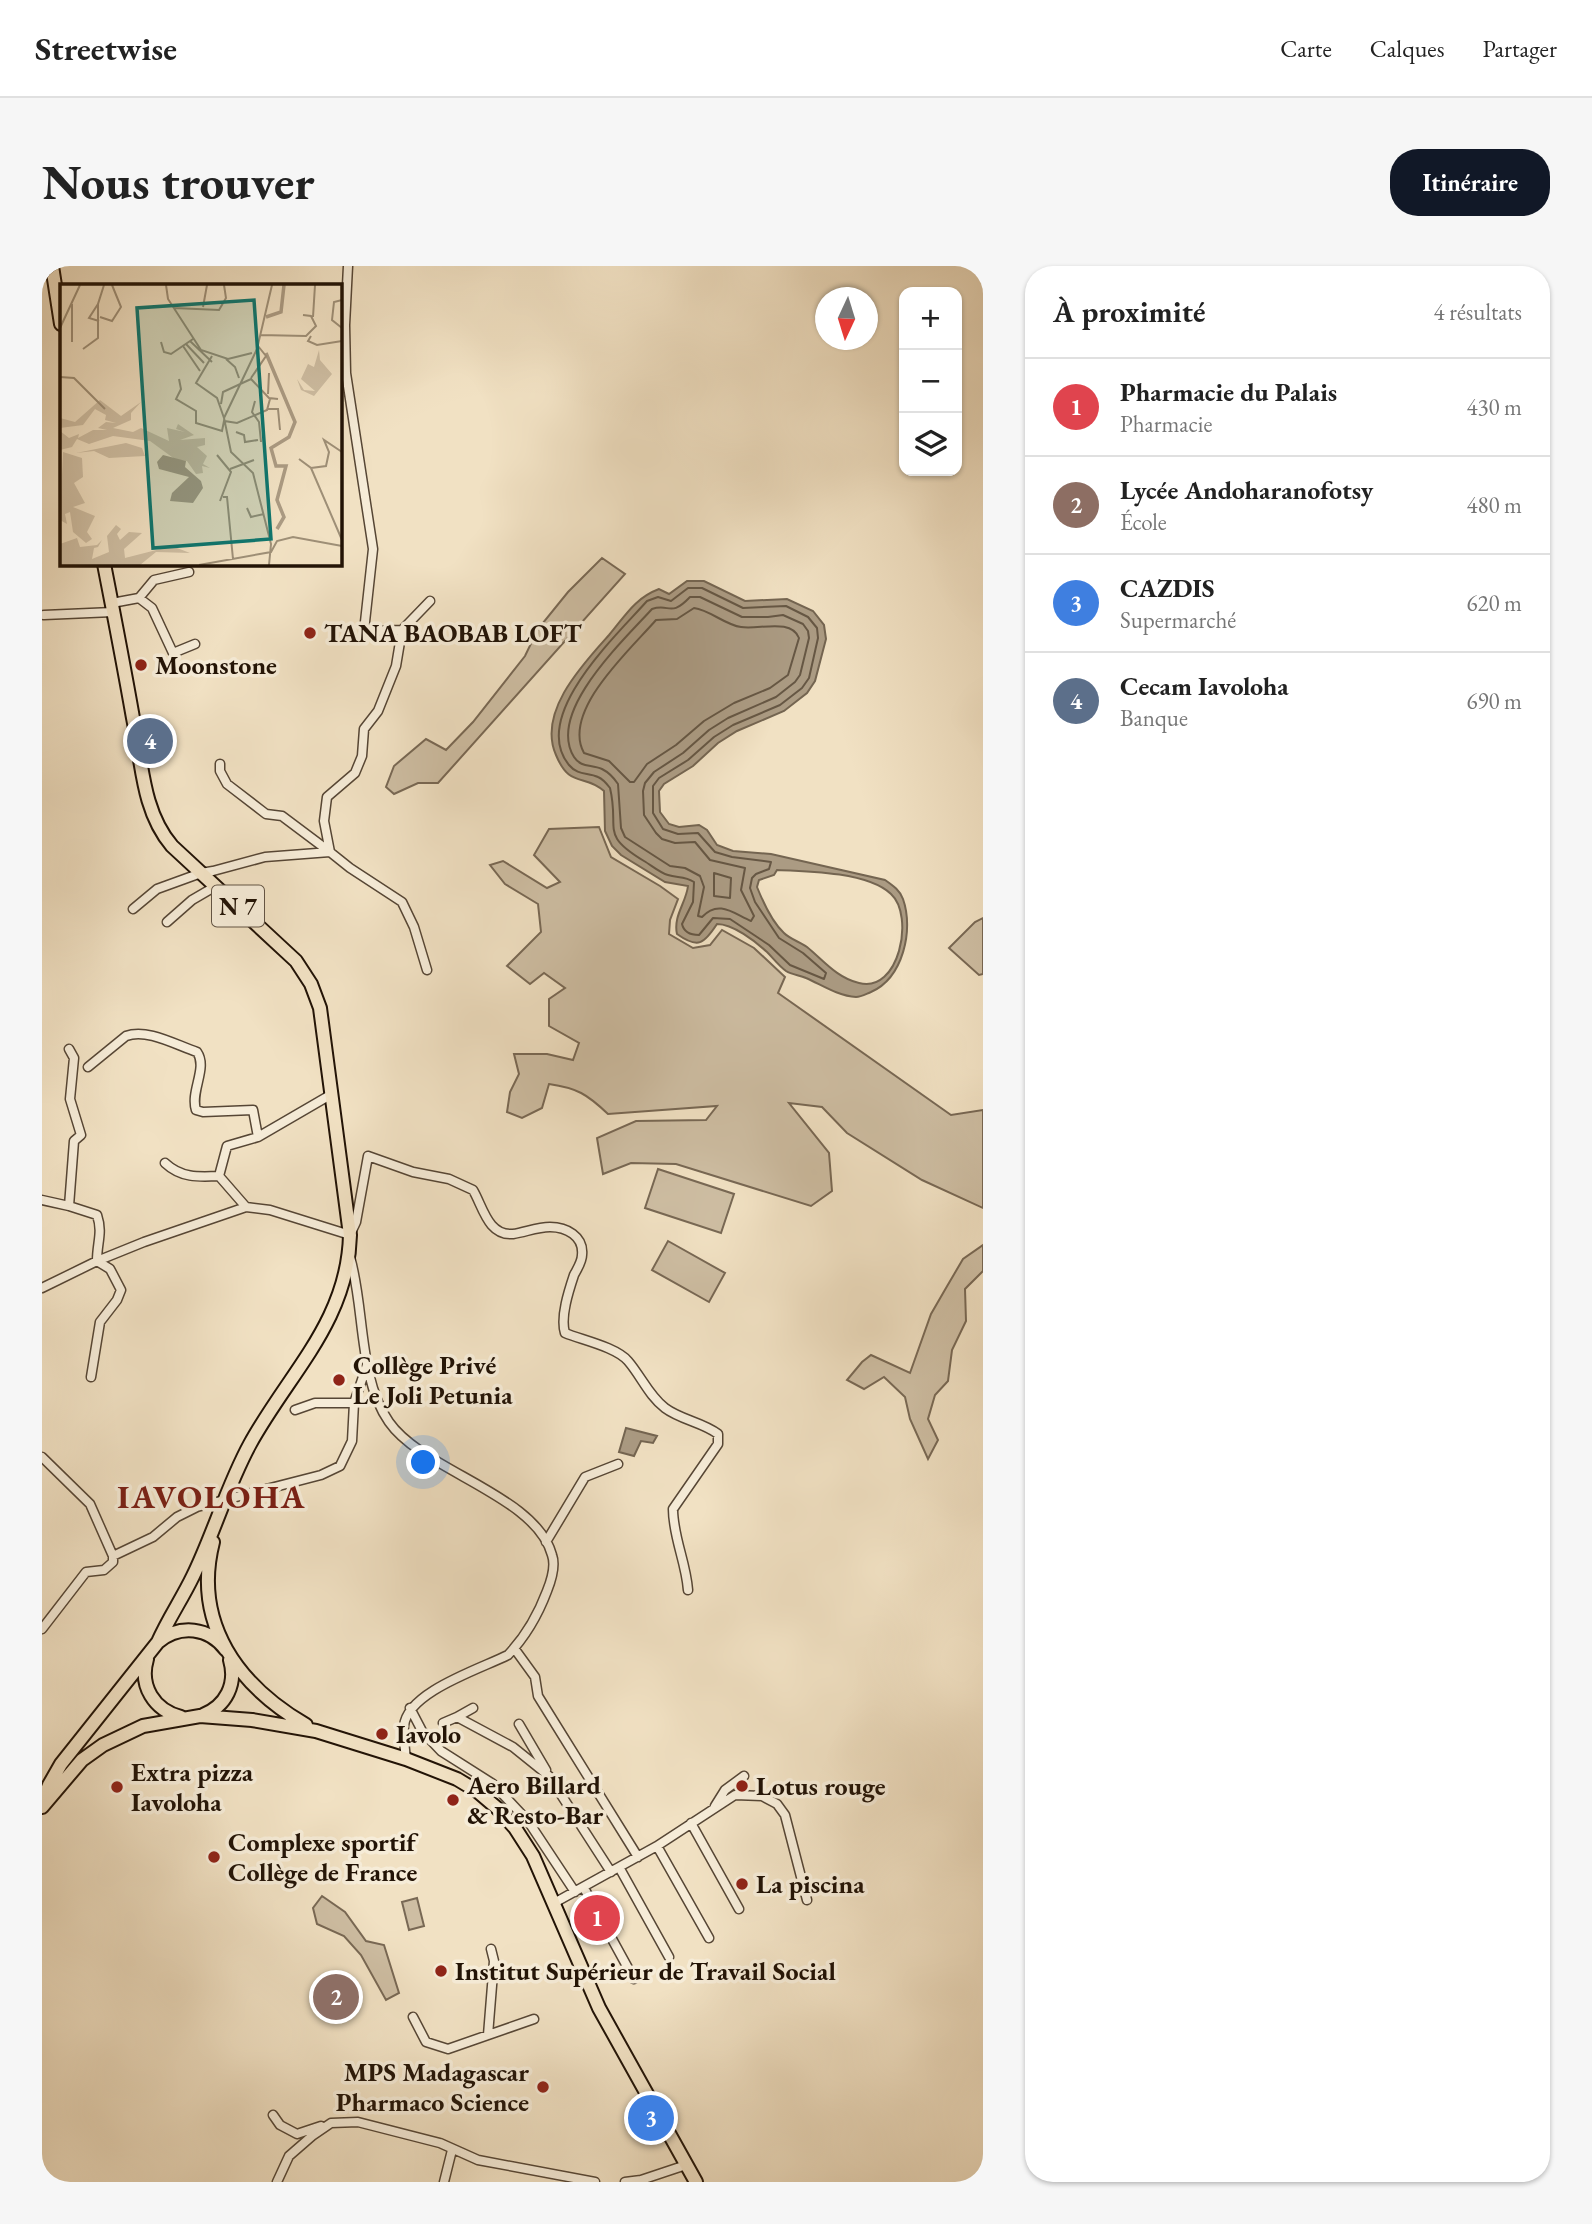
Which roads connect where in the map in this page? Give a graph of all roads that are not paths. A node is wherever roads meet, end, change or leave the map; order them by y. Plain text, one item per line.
1 (52, 266) edge
2 (348, 266) edge
3 (60, 318) edge
4 (104, 565) edge
5 (188, 572) dead end
6 (139, 598) junction
7 (430, 601) dead end
8 (113, 607) junction
9 (44, 615) dead end
10 (402, 630) junction
11 (195, 644) dead end
12 (220, 764) dead end
13 (330, 852) junction
14 (201, 873) junction
15 (216, 886) junction
16 (133, 909) dead end
17 (167, 922) dead end
18 (427, 970) dead end
19 (69, 1049) dead end
20 (88, 1067) dead end
21 (332, 1094) junction
22 (258, 1137) junction
23 (165, 1163) dead end
24 (219, 1176) junction
25 (42, 1200) edge
26 (69, 1206) junction
27 (246, 1207) junction
28 (349, 1235) junction
29 (349, 1255) junction
30 (97, 1261) junction
31 (42, 1288) edge
32 (368, 1363) junction
33 (91, 1377) dead end
34 (354, 1403) junction
35 (295, 1410) dead end
36 (42, 1457) edge
37 (618, 1464) dead end
38 (223, 1505) junction
39 (546, 1542) junction
40 (113, 1556) junction
41 (688, 1590) dead end
42 (42, 1629) edge
43 (155, 1646) junction
44 (514, 1648) junction
45 (228, 1653) junction
46 (410, 1708) junction
47 (473, 1708) dead end
48 (200, 1716) junction
49 (185, 1717) junction
50 (457, 1717) junction
51 (443, 1723) dead end
52 (519, 1724) dead end
53 (316, 1731) junction
54 (406, 1759) junction
55 (550, 1776) junction
56 (744, 1776) dead end
57 (42, 1805) edge
58 (713, 1809) junction
59 (691, 1823) junction
60 (657, 1846) junction
61 (638, 1857) junction
62 (615, 1869) junction
63 (579, 1890) junction
64 (807, 1900) dead end
65 (554, 1903) junction
66 (738, 1909) dead end
67 (709, 1938) dead end
68 (491, 1948) dead end
69 (670, 1957) dead end
70 (634, 1979) dead end
71 (413, 2017) dead end
72 (534, 2019) dead end
73 (488, 2035) junction
74 (273, 2115) dead end
75 (331, 2123) junction
76 (452, 2150) junction
77 (685, 2165) junction
78 (277, 2182) edge
79 (444, 2182) edge
80 (595, 2182) edge
81 (625, 2182) edge
82 (696, 2182) edge

1 - 3 main road
2 - 10 street
4 - 8 main road, N 7
5 - 6 street
6 - 8 street
6 - 11 street
7 - 10 street
8 - 9 street
8 - 14 main road, N 7
10 - 13 street
12 - 13 street
13 - 14 street
13 - 18 street
14 - 15 main road, N 7
14 - 16 street
15 - 17 street
15 - 21 main road, N 7
19 - 26 street
20 - 22 street
21 - 22 street
21 - 28 main road, N 7
22 - 24 street
23 - 24 street
24 - 27 street
25 - 26 street
26 - 30 street
27 - 28 street
27 - 30 street
28 - 29 main road, N 7
28 - 41 street
29 - 32 street
29 - 38 main road, N 7
30 - 31 street
30 - 33 street
32 - 34 street
32 - 39 street
34 - 35 street
34 - 38 street
36 - 40 street
37 - 39 street
38 - 40 street
38 - 43 main road
38 - 45 main road
39 - 44 street
40 - 42 street
43 - 45 main road
43 - 49 main road
43 - 57 main road
44 - 46 street
44 - 61 street
45 - 48 main road
45 - 53 main road
46 - 54 street
46 - 63 street
47 - 50 street
48 - 49 main road
48 - 53 main road
49 - 57 main road
50 - 51 street
50 - 55 street
52 - 55 street
53 - 54 main road
54 - 65 main road
55 - 62 street
56 - 58 street
58 - 59 street
58 - 64 street
59 - 60 street
59 - 66 street
60 - 61 street
60 - 67 street
61 - 62 street
62 - 63 street
62 - 69 street
63 - 65 street
63 - 70 street
65 - 77 main road
68 - 73 street
71 - 73 street
72 - 73 street
74 - 75 street
75 - 76 street
75 - 78 street
76 - 79 street
76 - 80 street
77 - 81 street
77 - 82 main road

